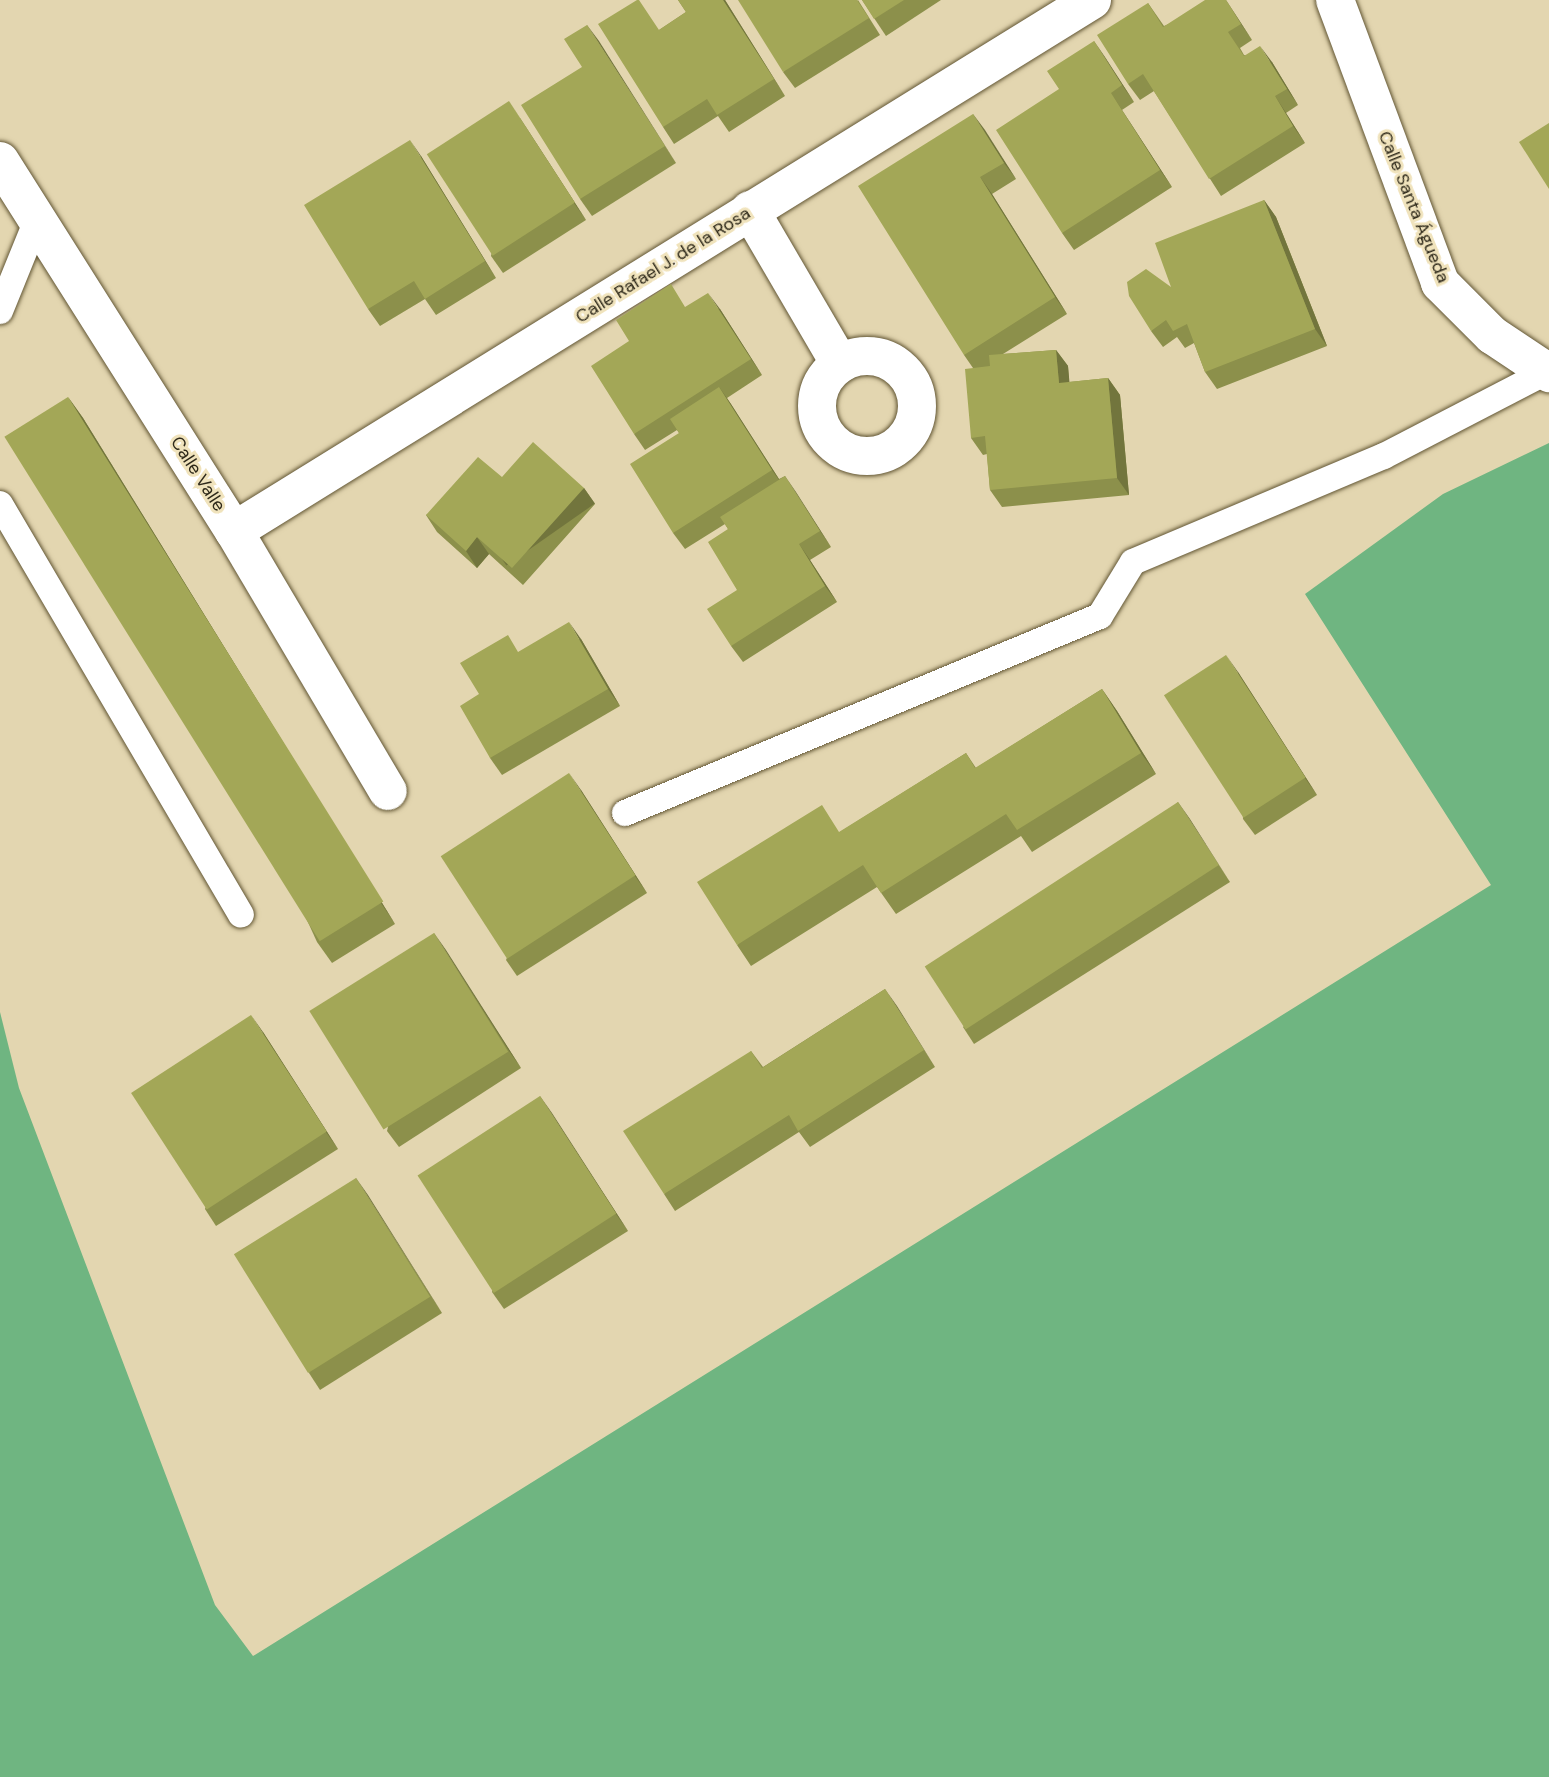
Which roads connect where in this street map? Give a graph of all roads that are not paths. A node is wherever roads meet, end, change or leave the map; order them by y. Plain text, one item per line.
1 (1092, 0) edge
2 (1335, 0) edge
3 (0, 161) edge
4 (750, 210) junction
5 (37, 220) junction
6 (0, 311) edge
7 (840, 364) dead end
8 (1547, 372) edge
9 (0, 504) edge
10 (234, 531) junction
11 (388, 791) dead end
12 (625, 813) dead end
13 (241, 915) dead end

1 - 4 street, Calle Rafael J. de la Rosa
2 - 8 street, Calle Santa Águeda
3 - 5 street, Calle Valle
4 - 7 street
4 - 10 street, Calle Rafael J. de la Rosa
5 - 6 lane
5 - 10 street, Calle Valle
8 - 12 lane
9 - 13 lane
10 - 11 street, Calle Valle

